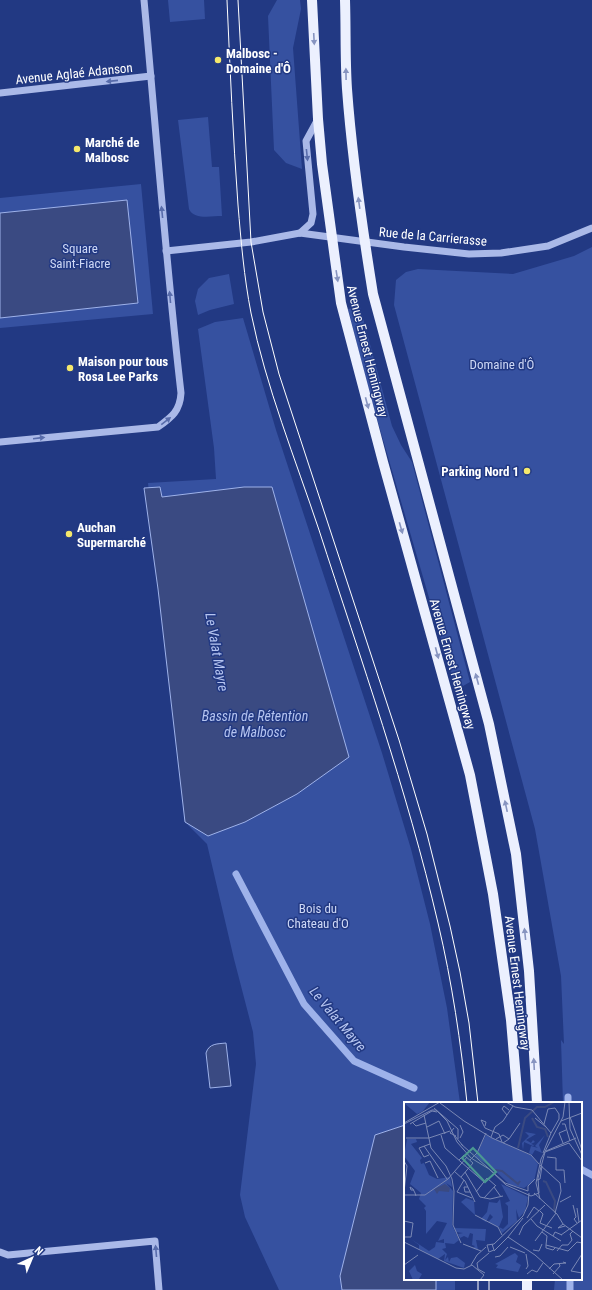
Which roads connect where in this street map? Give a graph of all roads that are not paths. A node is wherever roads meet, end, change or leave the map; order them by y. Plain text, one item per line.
1 (144, 0) edge
2 (312, 0) edge
3 (345, 0) edge
4 (151, 76) junction
5 (0, 93) edge
6 (318, 119) junction
7 (592, 228) edge
8 (300, 233) junction
9 (331, 238) junction
10 (365, 242) junction
11 (166, 251) junction
12 (0, 442) edge
13 (518, 1102) edge
14 (537, 1102) edge
15 (0, 1252) edge
16 (159, 1290) edge

1 - 4 street
2 -> 6 main road, Avenue Ernest Hemingway
10 -> 3 main road, Avenue Ernest Hemingway
4 -> 5 street, Avenue Aglaé Adanson
11 -> 4 street
6 -> 8 street
6 - 9 main road, Avenue Ernest Hemingway
7 - 10 street, Rue de la Carrierasse
8 - 9 street
8 - 11 street
9 - 10 street
9 -> 13 main road, Avenue Ernest Hemingway
14 -> 10 main road, Avenue Ernest Hemingway
12 -> 11 street
16 -> 15 street

